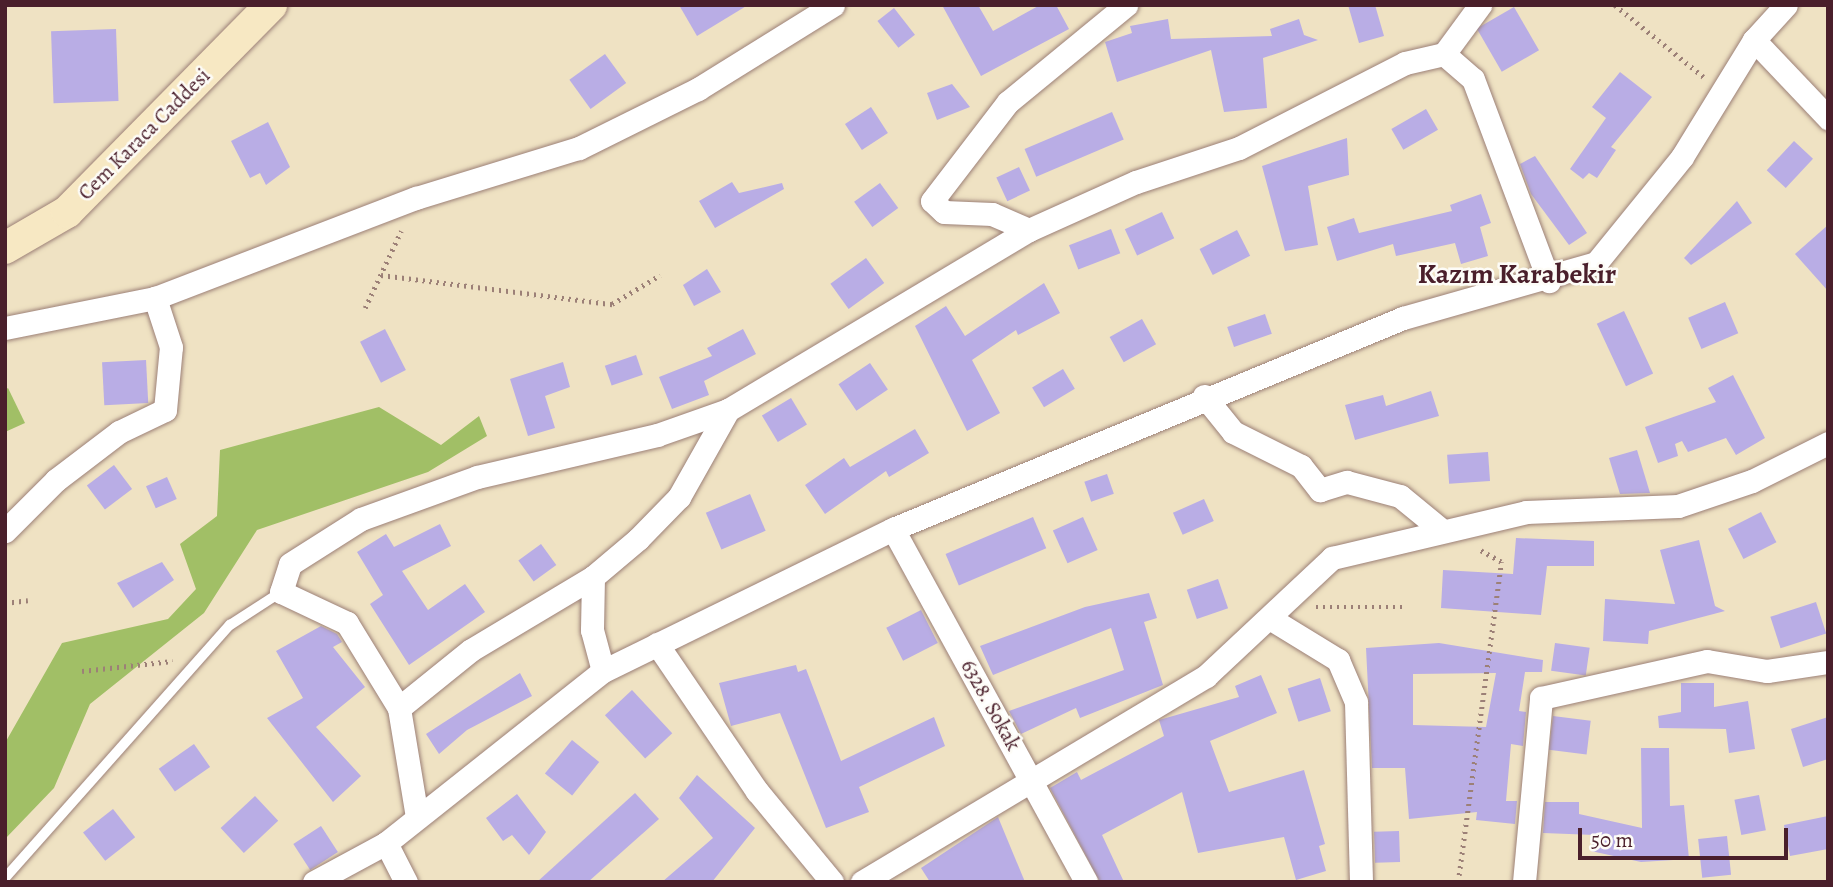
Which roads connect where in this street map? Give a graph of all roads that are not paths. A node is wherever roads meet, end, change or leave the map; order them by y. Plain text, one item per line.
1 (271, 5) edge
2 (833, 5) edge
3 (1126, 5) edge
4 (1480, 5) edge
5 (1786, 5) edge
6 (1754, 40) junction
7 (1444, 54) junction
8 (1828, 118) edge
9 (1030, 230) junction
10 (5, 248) edge
11 (1549, 281) junction
12 (155, 298) junction
13 (5, 328) edge
14 (1205, 396) junction
15 (728, 410) junction
16 (1828, 443) edge
17 (1438, 528) junction
18 (893, 529) junction
19 (5, 531) edge
20 (593, 577) junction
21 (281, 592) junction
22 (1277, 613) junction
23 (657, 644) junction
24 (1828, 662) edge
25 (603, 671) junction
26 (399, 708) junction
27 (1030, 776) junction
28 (417, 817) junction
29 (386, 843) junction
30 (5, 878) edge
31 (314, 882) edge
32 (406, 882) edge
33 (832, 882) edge
34 (862, 882) edge
35 (1086, 882) edge
36 (1361, 882) edge
37 (1524, 882) edge

1 - 10 street, Cem Karaca Caddesi
2 - 12 street
3 - 9 street
4 - 7 street
5 - 6 street
6 - 8 street
6 - 11 street
7 - 9 street
7 - 11 street
9 - 15 street
11 - 14 street
12 - 13 street
12 - 19 street
14 - 17 street
14 - 18 street
15 - 20 street
15 - 21 street
16 - 17 street
17 - 22 street
18 - 23 street
18 - 27 street, 6328. Sokak
20 - 25 street
20 - 26 street
21 - 26 street
21 - 30 lane
22 - 27 street
22 - 36 street
23 - 25 street
23 - 33 street
24 - 37 street
25 - 28 street
26 - 28 street
27 - 34 street
27 - 35 street, 6328. Sokak
28 - 29 street
29 - 31 street
29 - 32 street

